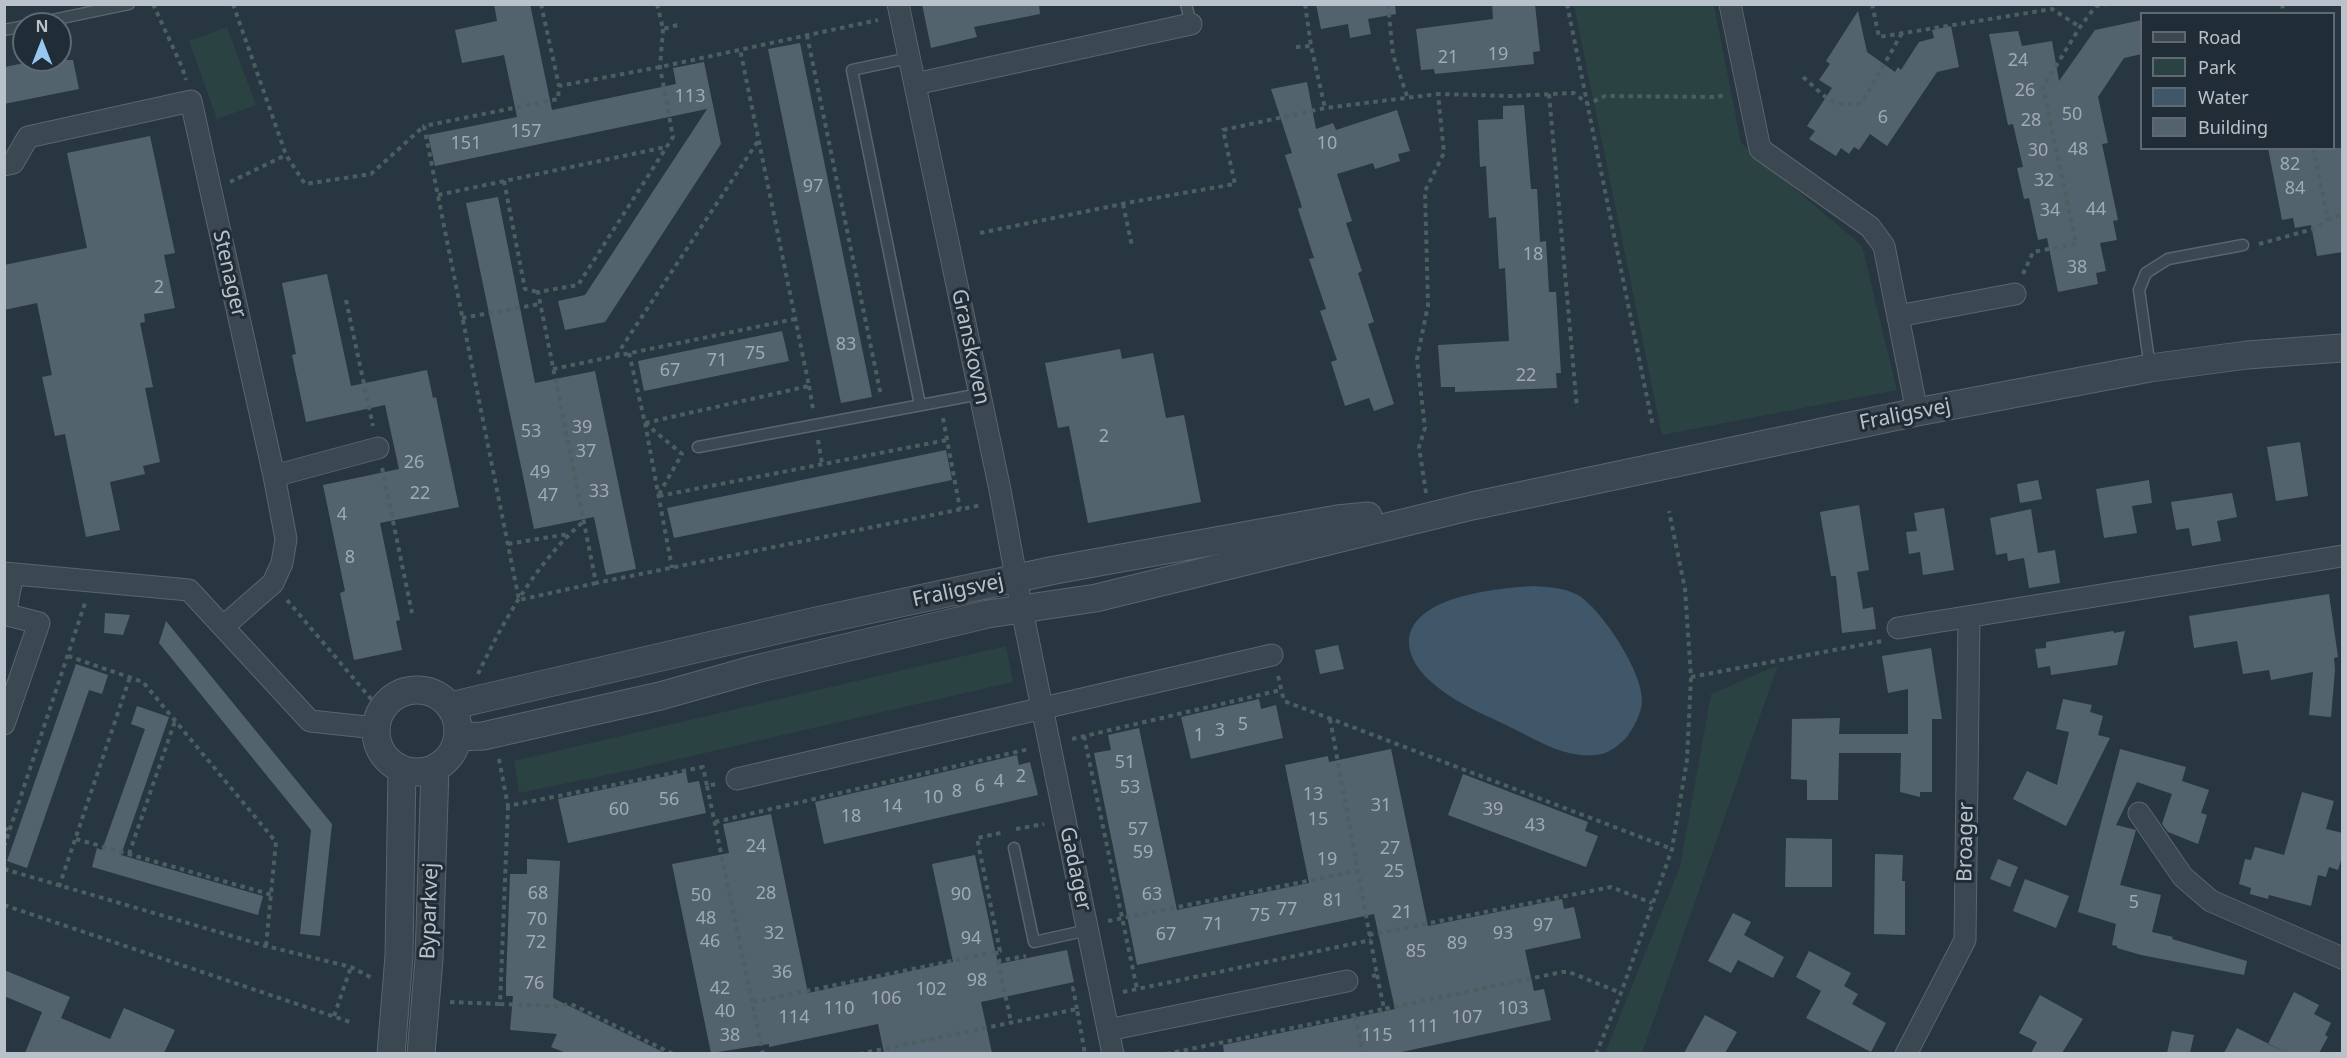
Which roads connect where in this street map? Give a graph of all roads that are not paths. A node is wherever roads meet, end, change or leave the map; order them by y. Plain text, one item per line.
1 (129, 4) edge
2 (1730, 4) edge
3 (899, 10) edge
4 (1188, 14) edge
5 (72, 16) edge
6 (909, 58) junction
7 (915, 84) junction
8 (4, 165) edge
9 (2243, 245) road end
10 (2015, 294) road end
11 (1898, 316) junction
12 (2343, 348) edge
13 (2150, 368) junction
14 (980, 394) junction
15 (920, 405) junction
16 (1917, 412) junction
17 (698, 447) dead end
18 (378, 448) dead end
19 (274, 476) junction
20 (1472, 506) junction
21 (2343, 556) edge
22 (9, 574) edge
23 (1017, 579) junction
24 (1022, 610) junction
25 (5, 614) edge
26 (1969, 617) junction
27 (224, 626) junction
28 (1898, 628) road end
29 (1272, 655) road end
30 (450, 706) junction
31 (1042, 708) junction
32 (379, 719) junction
33 (4, 724) edge
34 (470, 737) junction
35 (435, 768) junction
36 (402, 769) junction
37 (737, 779) road end
38 (2139, 813) dead end
39 (1014, 849) dead end
40 (1087, 928) junction
41 (2343, 958) edge
42 (1347, 981) road end
43 (1116, 1028) junction
44 (392, 1053) edge
45 (421, 1053) edge
46 (1113, 1053) edge
47 (1906, 1053) edge

1 - 5 lane
2 - 11 street
3 - 6 street, Granskoven
4 - 7 street
6 - 7 street, Granskoven
6 - 15 lane
7 - 14 street, Granskoven
8 - 19 street, Stenager
9 - 13 lane
10 - 11 street
11 - 16 street
12 - 13 street, Fraligsvej
13 - 16 street, Fraligsvej
14 - 15 lane
14 - 23 street, Granskoven
15 - 17 lane
16 - 20 street, Fraligsvej
18 - 19 street
19 - 27 street, Stenager
20 - 23 street, Fraligsvej
20 - 24 street, Fraligsvej
21 - 26 street
22 - 25 street
22 - 27 street
23 - 24 street, Granskoven
23 - 30 street, Fraligsvej
24 - 31 street, Gadager
24 - 34 street, Fraligsvej
25 - 33 street
26 - 28 street
26 - 47 street, Broager
27 - 32 street
29 - 31 street
30 - 32 street
30 - 34 street
31 - 37 street
31 - 40 street, Gadager
32 - 36 street
34 - 35 street
35 - 36 street
35 - 45 street, Byparkvej
36 - 44 street, Byparkvej
38 - 41 street
39 - 40 lane
40 - 43 street, Gadager
42 - 43 street
43 - 46 street, Gadager

